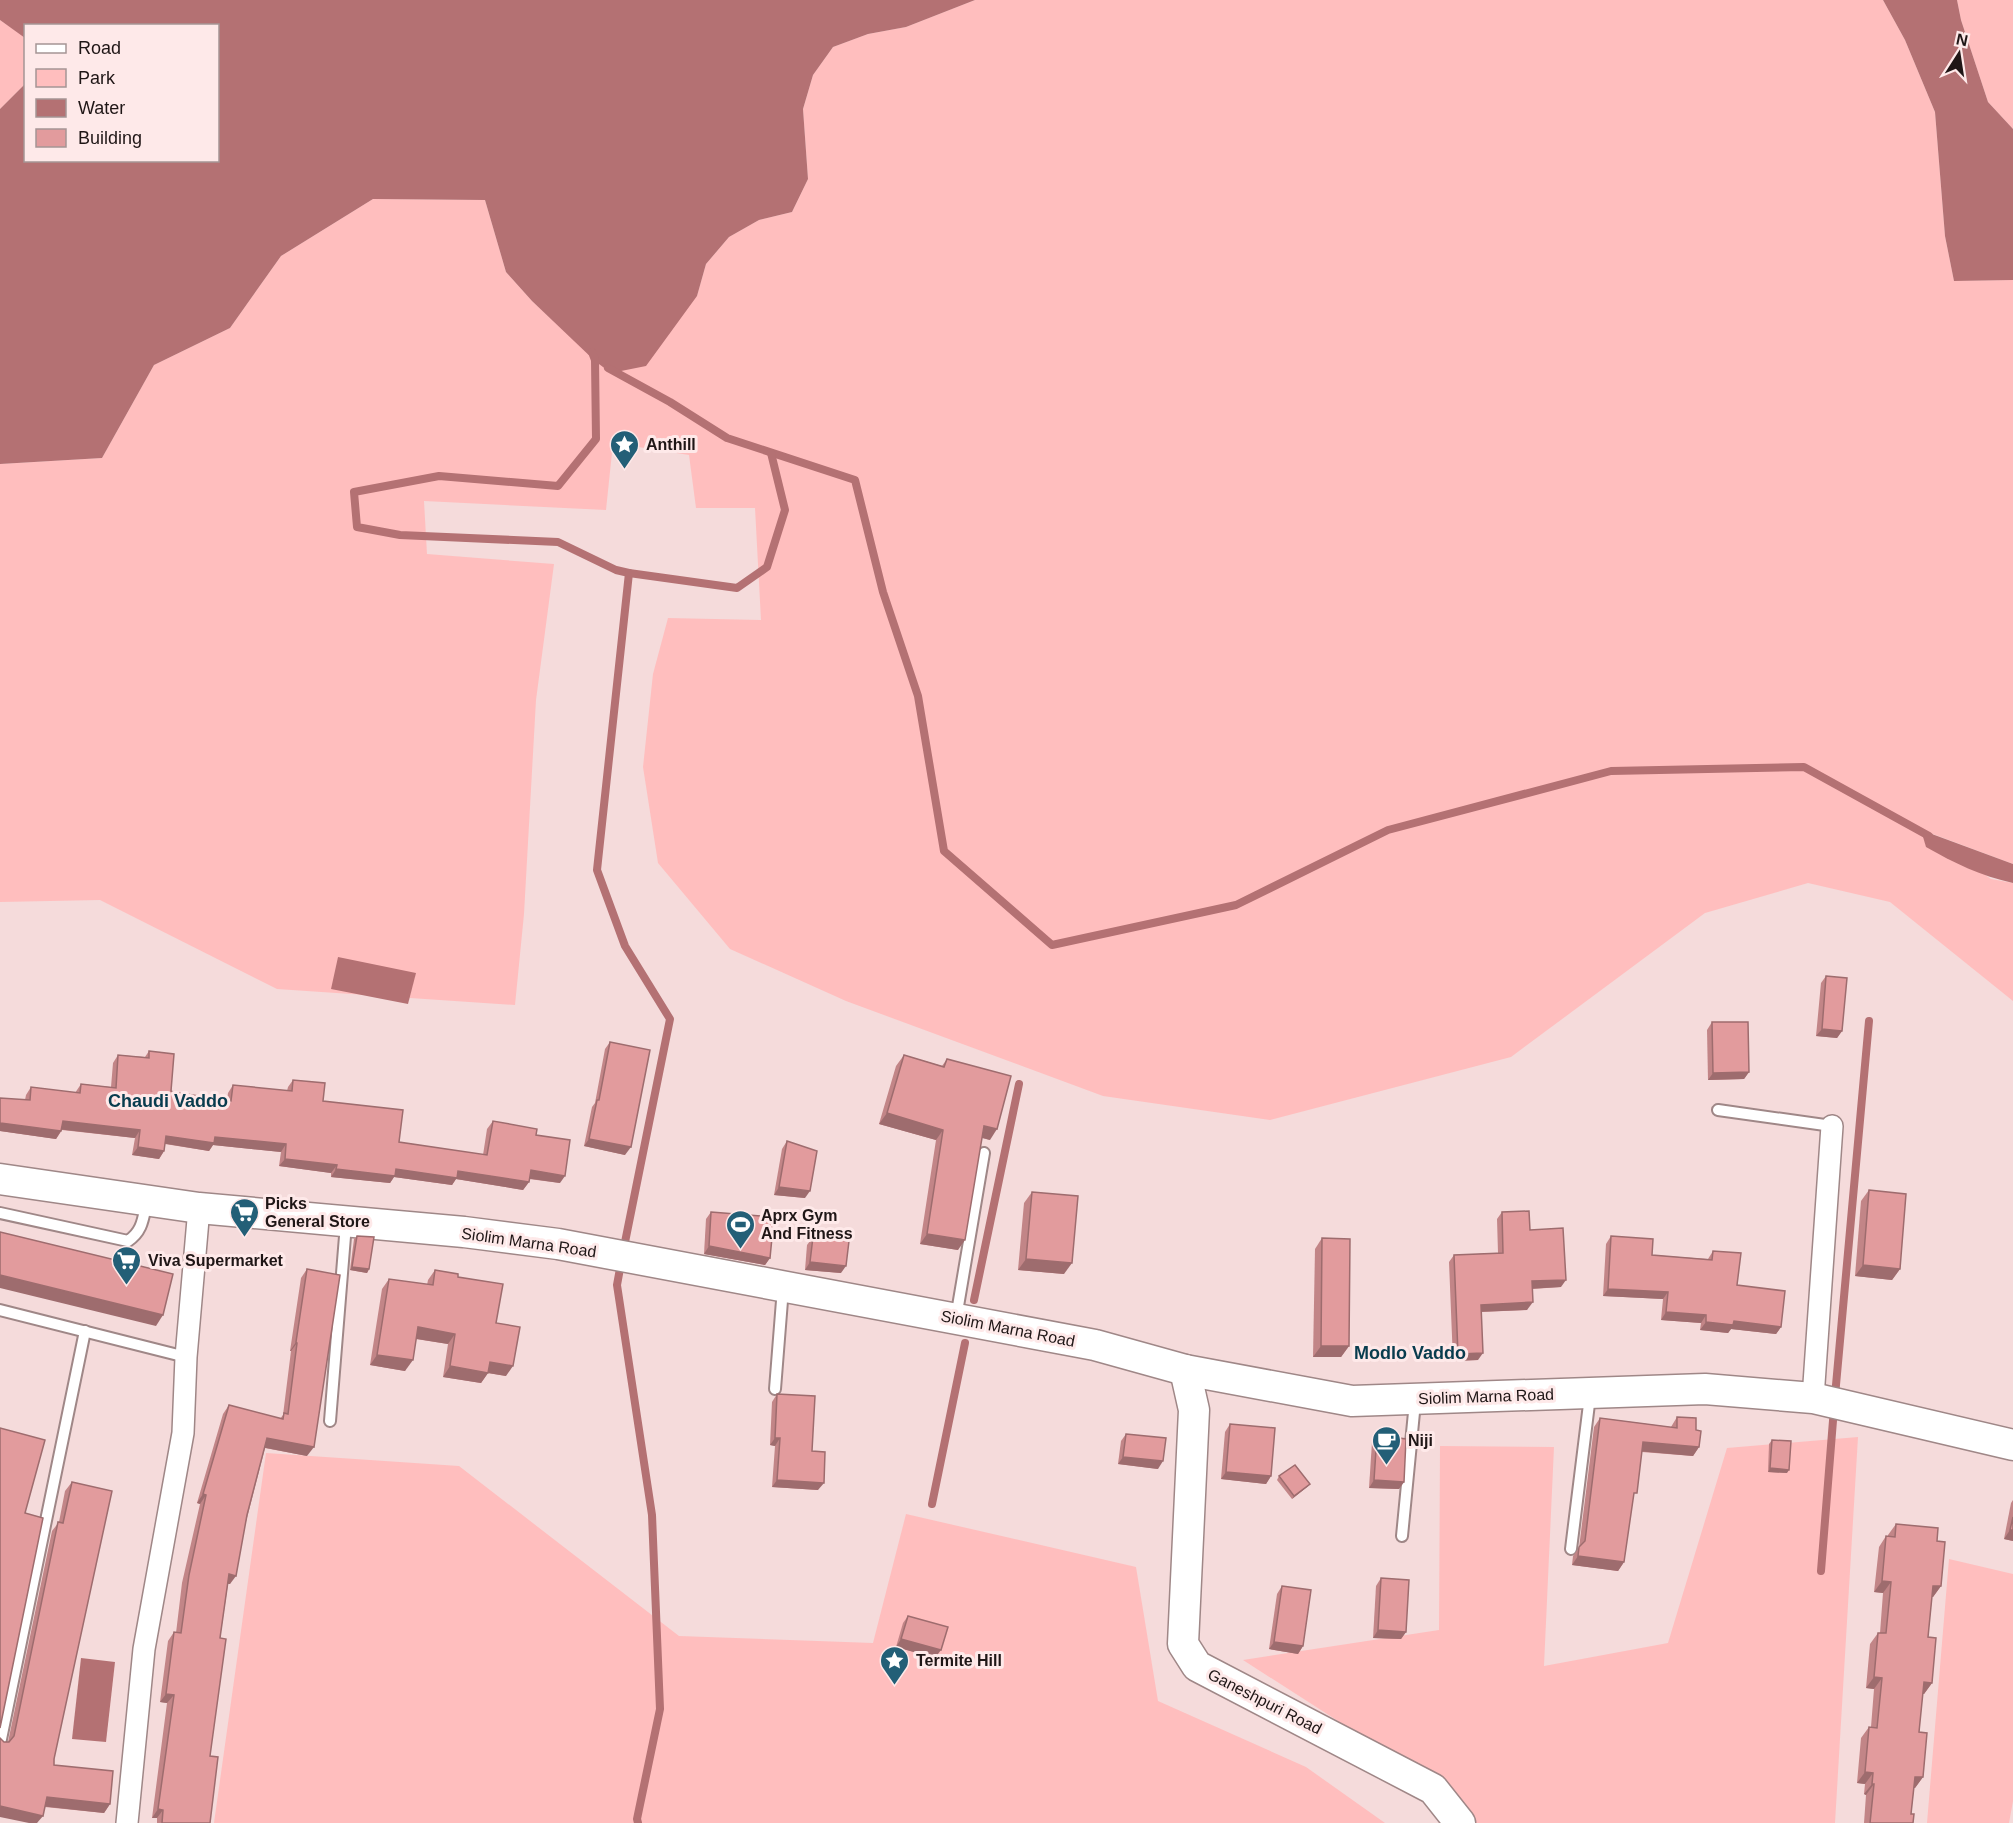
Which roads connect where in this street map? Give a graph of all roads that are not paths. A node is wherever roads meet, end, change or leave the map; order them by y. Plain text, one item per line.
1 (1718, 1110) dead end
2 (1832, 1126) joint
3 (984, 1153) edge
4 (0, 1179) edge
5 (147, 1200) junction
6 (199, 1208) junction
7 (0, 1213) edge
8 (346, 1221) junction
9 (783, 1286) junction
10 (0, 1310) edge
11 (956, 1319) junction
12 (85, 1331) junction
13 (186, 1357) junction
14 (1185, 1370) junction
15 (775, 1389) dead end
16 (1591, 1393) junction
17 (1813, 1398) junction
18 (1415, 1399) junction
19 (330, 1421) dead end
20 (2013, 1445) edge
21 (1402, 1536) dead end
22 (1571, 1549) dead end
23 (0, 1744) edge
24 (127, 1823) edge
25 (1460, 1823) edge

1 - 2 lane
2 - 17 street
3 - 11 lane
4 - 5 main road, Siolim Marna Road
5 - 6 main road, Siolim Marna Road
5 - 7 lane
6 - 8 main road, Siolim Marna Road
6 - 13 street
8 - 9 main road, Siolim Marna Road
8 - 19 lane
9 - 11 main road, Siolim Marna Road
9 - 15 lane
10 - 12 lane
11 - 14 main road, Siolim Marna Road
12 - 13 lane
12 - 23 lane
13 - 24 street
14 - 18 main road, Siolim Marna Road
14 - 25 main road, Ganeshpuri Road
16 - 17 main road, Siolim Marna Road
16 - 18 main road, Siolim Marna Road
16 - 22 lane
17 - 20 main road, Siolim Marna Road
18 - 21 lane

